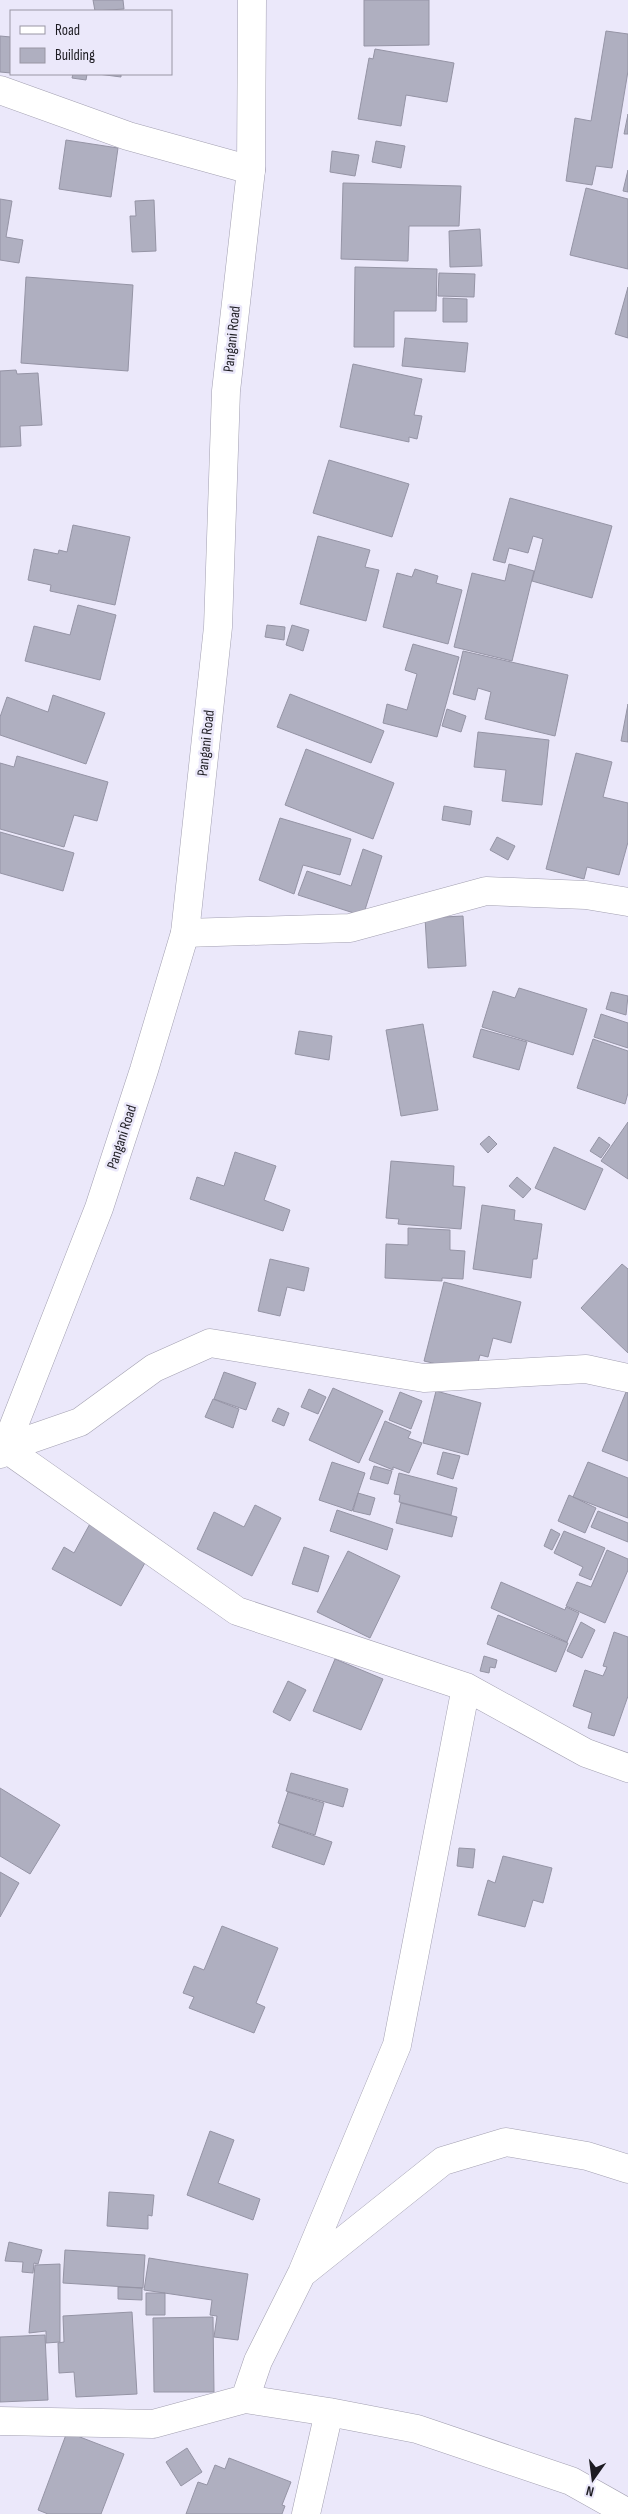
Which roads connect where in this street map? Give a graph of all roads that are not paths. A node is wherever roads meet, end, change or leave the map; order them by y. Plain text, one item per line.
1 (252, 0) edge
2 (0, 90) edge
3 (251, 170) junction
4 (628, 902) edge
5 (185, 933) junction
6 (628, 1378) edge
7 (2, 1451) edge
8 (466, 1687) junction
9 (628, 1768) edge
10 (628, 2169) edge
11 (302, 2273) junction
12 (245, 2399) junction
13 (328, 2412) junction
14 (0, 2421) edge
15 (628, 2513) edge
16 (306, 2514) edge

1 - 3 street, Pangani Road
2 - 3 street
3 - 5 street, Pangani Road
4 - 5 street
5 - 7 street, Pangani Road
6 - 7 street
7 - 8 street
8 - 9 street
8 - 11 street
10 - 11 street
11 - 12 street
12 - 13 street
12 - 14 street
13 - 15 street
13 - 16 street

